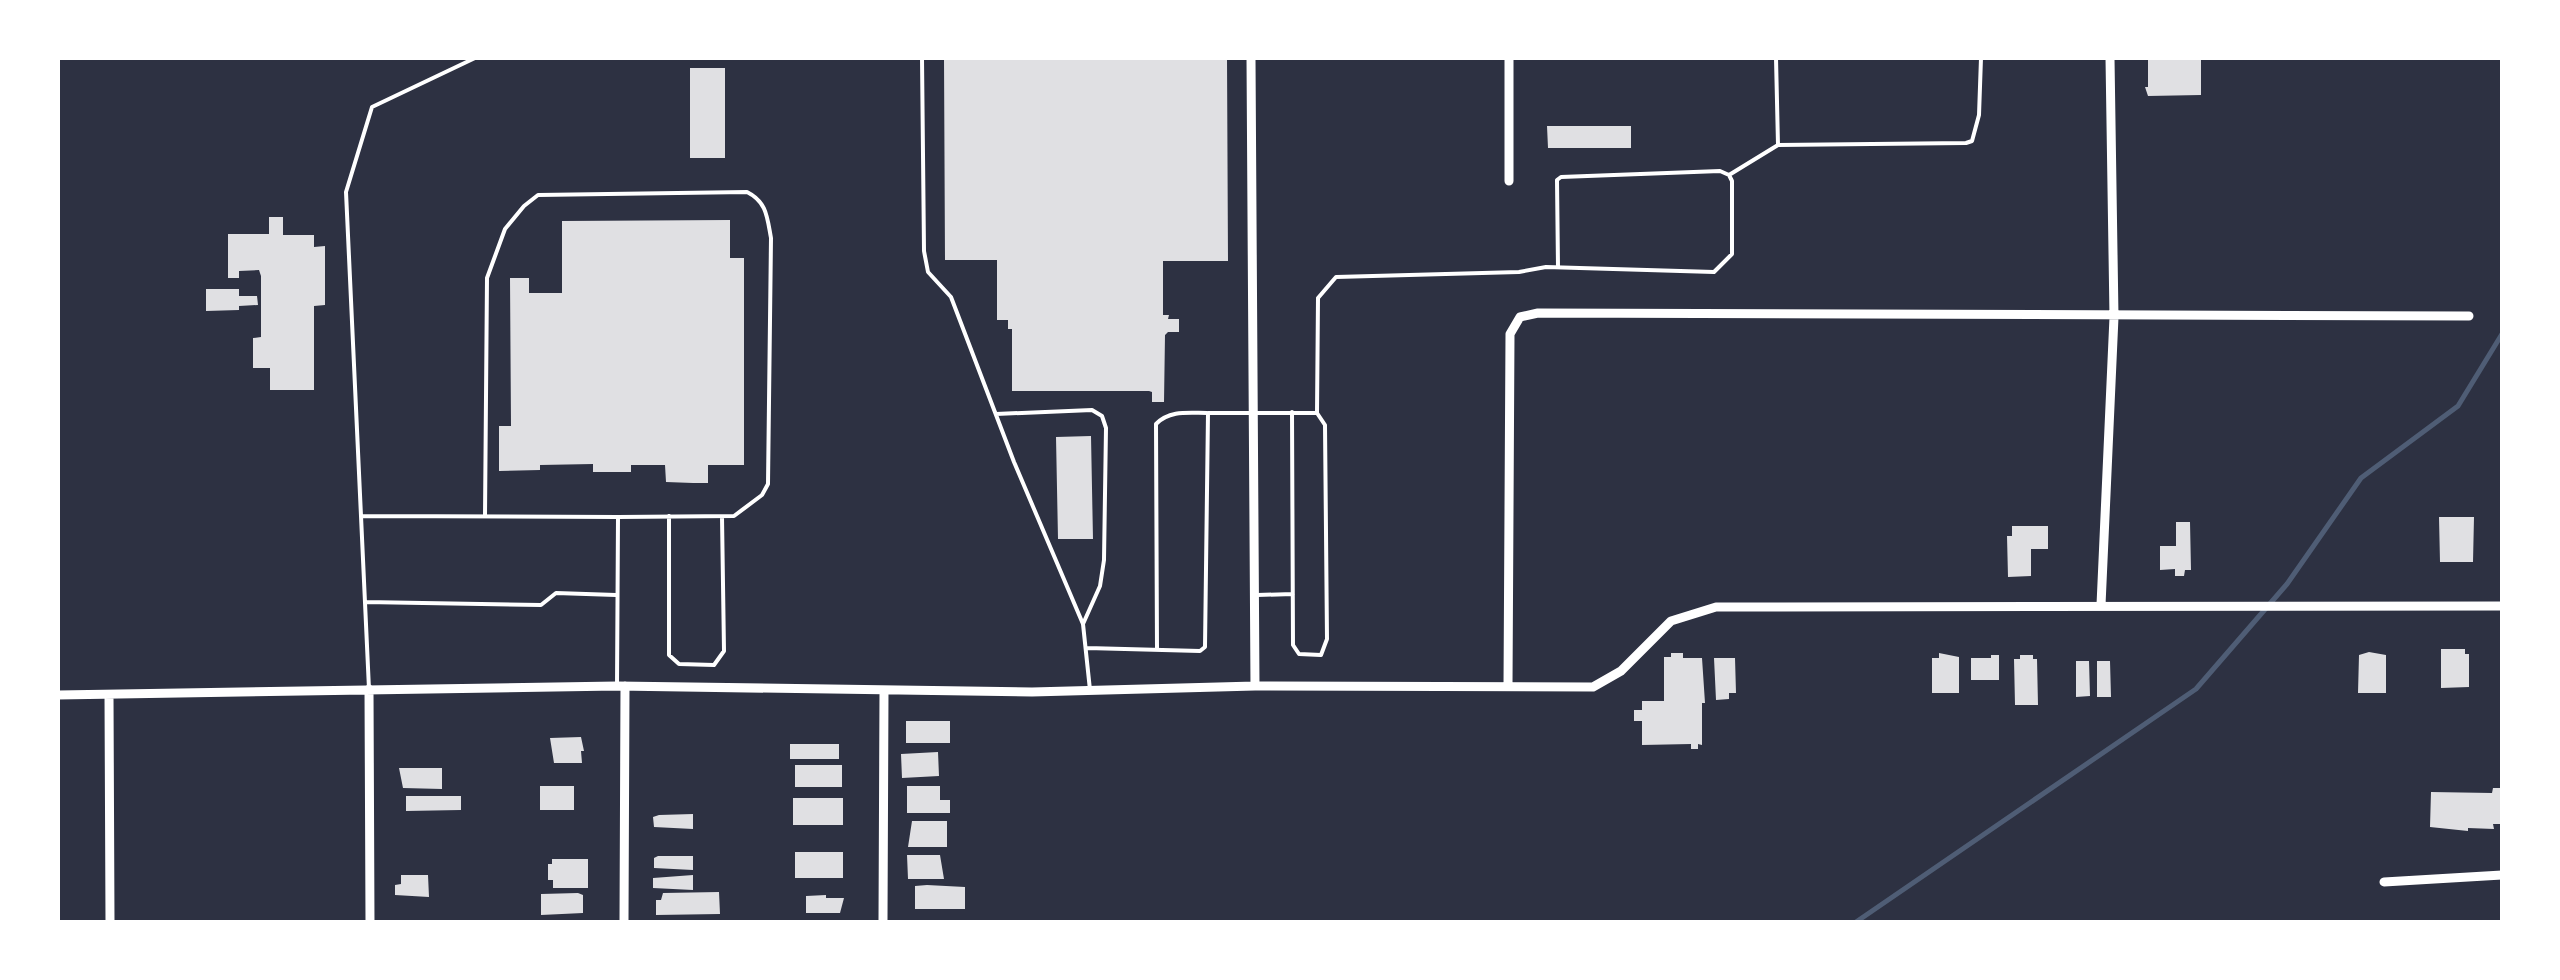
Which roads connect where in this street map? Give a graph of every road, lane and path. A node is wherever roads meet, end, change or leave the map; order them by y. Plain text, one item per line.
1 (476, 58) edge
2 (922, 58) edge
3 (1251, 58) edge
4 (1509, 58) edge
5 (1776, 58) edge
6 (1980, 58) edge
7 (2110, 58) edge
8 (1778, 145) junction
9 (1728, 175) junction
10 (1509, 181) dead end
11 (1558, 267) junction
12 (2470, 316) dead end
13 (2114, 317) junction
14 (1253, 412) junction
15 (1292, 412) junction
16 (1318, 412) junction
17 (996, 414) junction
18 (1208, 414) junction
19 (362, 516) junction
20 (485, 516) junction
21 (669, 516) junction
22 (722, 516) junction
23 (618, 517) junction
24 (1254, 594) junction
25 (1293, 594) junction
26 (618, 595) junction
27 (365, 602) junction
28 (2101, 605) junction
29 (2502, 606) edge
30 (1083, 624) junction
31 (1087, 648) junction
32 (1157, 650) junction
33 (621, 686) junction
34 (1255, 686) junction
35 (1508, 686) junction
36 (369, 689) junction
37 (1090, 690) junction
38 (884, 691) junction
39 (58, 695) edge
40 (109, 695) junction
41 (2502, 874) edge
42 (2384, 882) dead end
43 (110, 922) edge
44 (370, 922) edge
45 (624, 922) edge
46 (883, 922) edge

1 - 19 lane
2 - 17 lane
3 - 14 street
4 - 10 street
5 - 8 lane
6 - 8 lane
7 - 13 street
8 - 9 lane
9 - 11 lane
9 - 11 lane
11 - 16 lane
12 - 13 street
13 - 28 street
13 - 35 street
14 - 15 lane
14 - 18 lane
14 - 24 street
15 - 16 lane
15 - 25 lane
16 - 25 lane
17 - 30 lane
17 - 30 lane
18 - 32 lane
18 - 32 lane
19 - 20 lane
19 - 27 lane
20 - 22 lane
20 - 23 lane
21 - 22 lane
21 - 22 lane
21 - 23 lane
23 - 26 lane
24 - 25 lane
24 - 34 street
26 - 27 lane
26 - 33 lane
27 - 36 lane
28 - 29 street
28 - 35 street
30 - 31 lane
31 - 32 lane
31 - 37 lane
33 - 36 street
33 - 38 street
33 - 45 street
34 - 35 street
34 - 37 street
36 - 40 street
36 - 44 street
37 - 38 street
38 - 46 street
39 - 40 street
40 - 43 street
41 - 42 street

